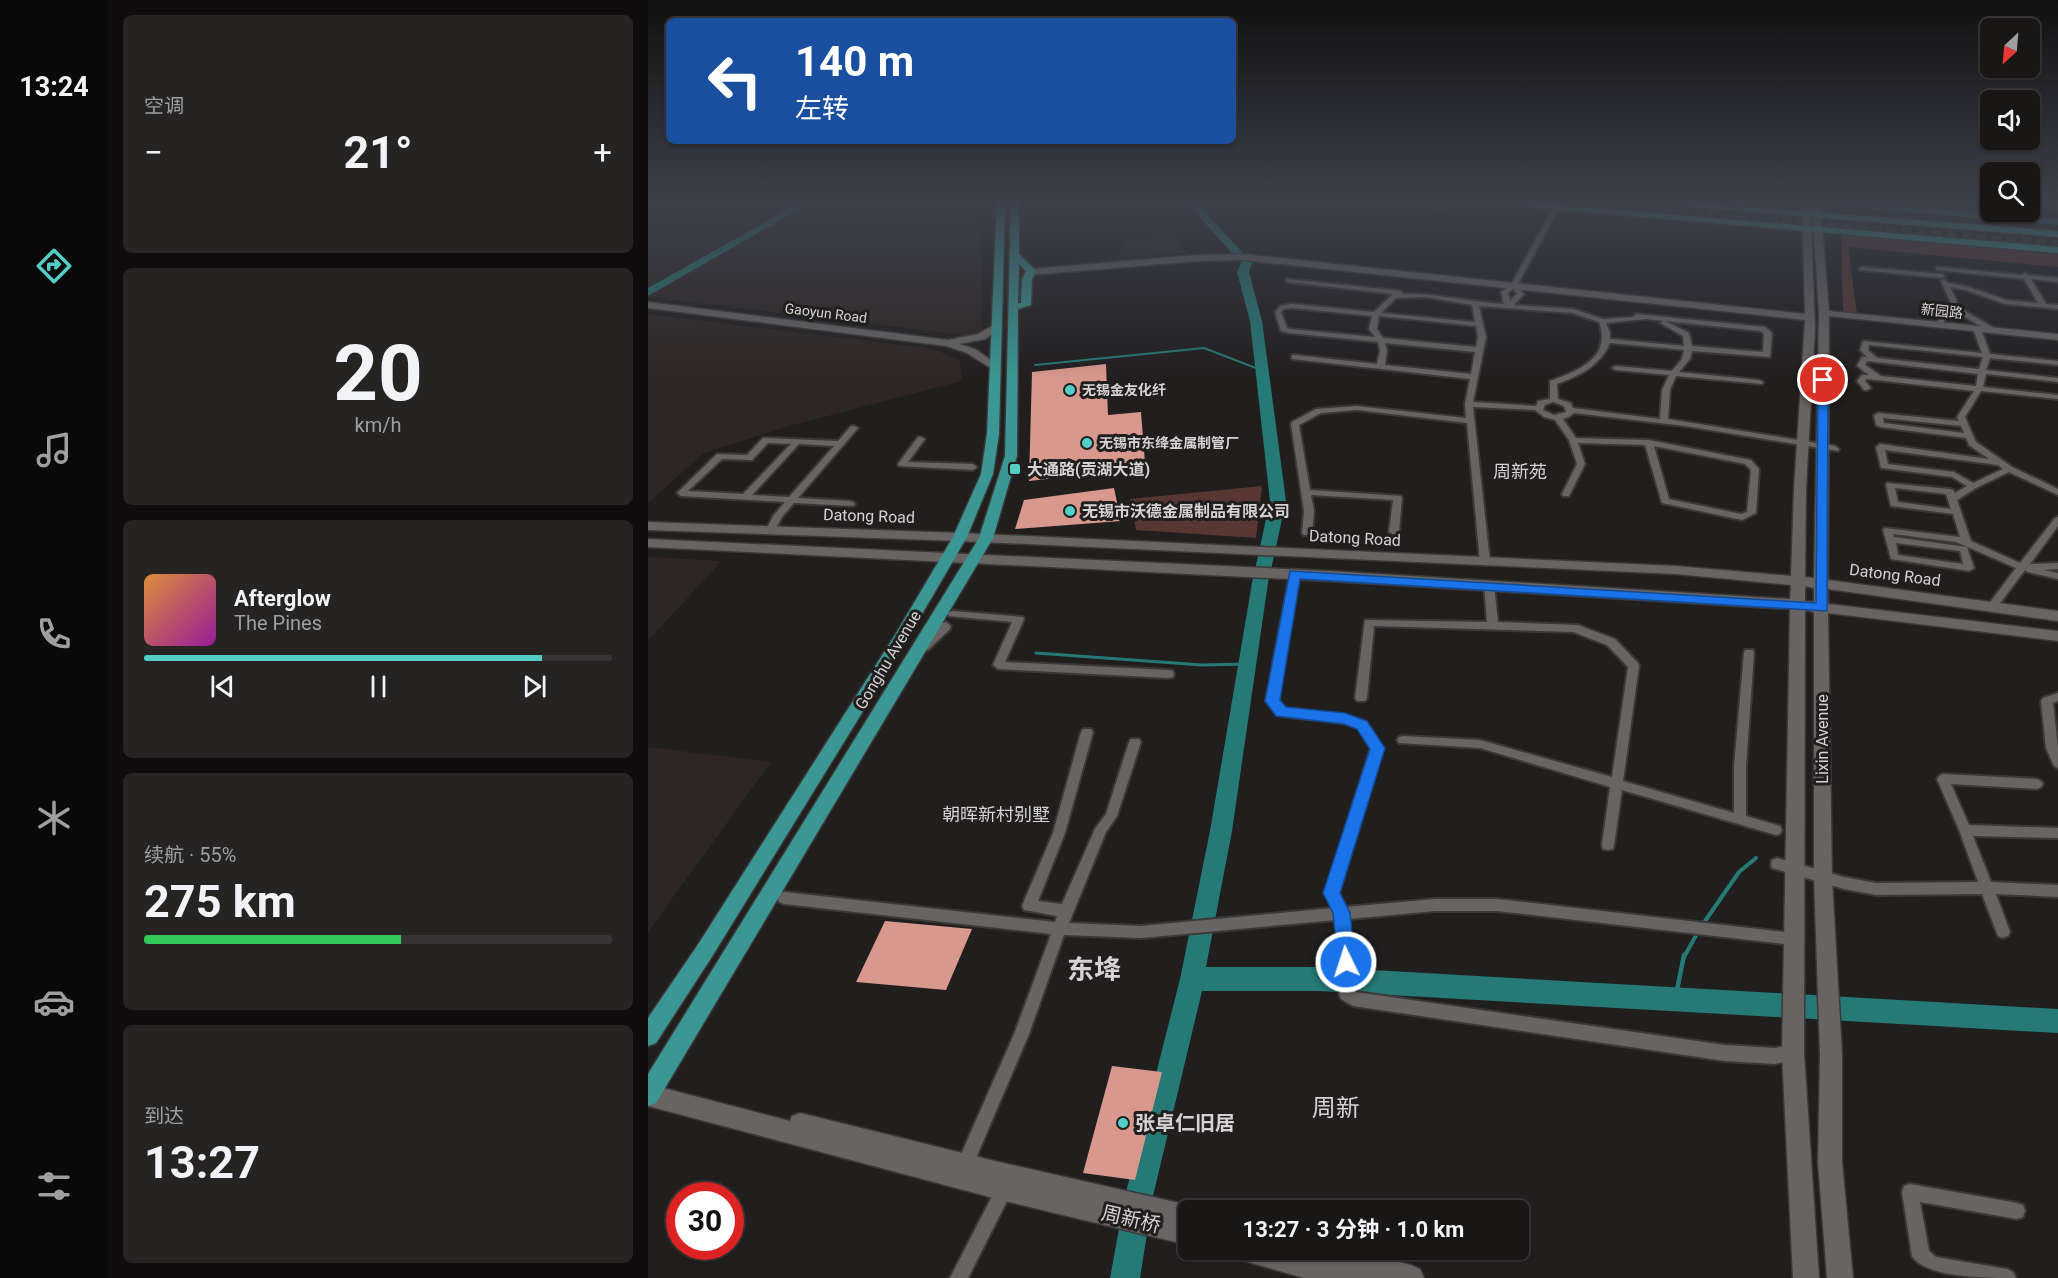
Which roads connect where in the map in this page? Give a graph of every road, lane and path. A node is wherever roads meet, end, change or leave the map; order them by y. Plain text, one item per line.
1 (999, 261) edge
2 (1015, 261) edge
3 (1020, 261) edge
4 (1169, 261) edge
5 (1285, 261) edge
6 (1527, 261) edge
7 (1808, 261) edge
8 (1822, 261) edge
9 (1862, 269) dead end
10 (1031, 272) junction
11 (1942, 276) junction
12 (2026, 276) junction
13 (1288, 280) dead end
14 (2058, 280) edge
15 (1514, 285) junction
16 (1947, 285) junction
17 (1425, 296) junction
18 (1475, 304) junction
19 (2043, 305) junction
20 (648, 306) edge
21 (1014, 307) junction
22 (1508, 307) junction
23 (2058, 307) edge
24 (1957, 309) junction
25 (1824, 313) junction
26 (1376, 314) junction
27 (1636, 316) junction
28 (1809, 316) junction
29 (1602, 321) junction
30 (1479, 324) junction
31 (1937, 325) junction
32 (997, 326) junction
33 (1977, 329) junction
34 (1994, 331) junction
35 (2058, 337) edge
36 (1380, 339) junction
37 (1608, 341) junction
38 (1690, 349) junction
39 (1480, 350) junction
40 (1987, 356) junction
41 (1295, 357) dead end
42 (1875, 360) junction
43 (2054, 362) edge
44 (993, 365) junction
45 (1380, 366) junction
46 (1616, 368) dead end
47 (1980, 371) junction
48 (1677, 373) junction
49 (1474, 377) junction
50 (1878, 378) junction
51 (2058, 378) edge
52 (1759, 382) dead end
53 (1867, 388) dead end
54 (1978, 389) junction
55 (2058, 397) edge
56 (1554, 400) junction
57 (1469, 404) junction
58 (1538, 408) junction
59 (1571, 410) junction
60 (1558, 418) junction
61 (1471, 421) junction
62 (1664, 421) junction
63 (1964, 424) junction
64 (854, 428) dead end
65 (1969, 436) junction
66 (921, 439) dead end
67 (1573, 440) junction
68 (797, 442) junction
69 (1649, 443) junction
70 (1803, 443) junction
71 (840, 444) junction
72 (1828, 448) junction
73 (2000, 463) junction
74 (973, 467) dead end
75 (2009, 469) junction
76 (1973, 486) junction
77 (1306, 492) junction
78 (2058, 492) edge
79 (1566, 495) dead end
80 (745, 497) junction
81 (1952, 499) junction
82 (792, 500) junction
83 (850, 504) dead end
84 (1957, 512) junction
85 (2058, 520) edge
86 (648, 526) edge
87 (771, 530) junction
88 (1394, 532) dead end
89 (2054, 532) edge
90 (1307, 533) dead end
91 (894, 534) junction
92 (960, 537) junction
93 (986, 538) junction
94 (1890, 539) junction
95 (648, 543) edge
96 (1967, 543) junction
97 (1936, 546) junction
98 (882, 555) junction
99 (947, 559) junction
100 (973, 560) junction
101 (1485, 562) junction
102 (1942, 564) junction
103 (2058, 566) edge
104 (2022, 567) junction
105 (1290, 574) junction
106 (2058, 576) edge
107 (1798, 581) junction
108 (1821, 584) junction
109 (1489, 585) junction
110 (1797, 604) junction
111 (1993, 605) junction
112 (1823, 608) junction
113 (953, 614) dead end
114 (2058, 616) edge
115 (946, 626) dead end
116 (1493, 626) junction
117 (2058, 636) edge
118 (917, 653) junction
119 (1749, 653) dead end
120 (1169, 674) dead end
121 (2058, 697) edge
122 (1361, 698) dead end
123 (1087, 732) dead end
124 (1403, 740) dead end
125 (1135, 742) dead end
126 (2058, 763) edge
127 (1618, 784) junction
128 (2037, 784) dead end
129 (1740, 820) junction
130 (1776, 830) dead end
131 (1965, 830) junction
132 (2058, 833) edge
133 (1608, 845) dead end
134 (1786, 867) junction
135 (1823, 878) junction
136 (1986, 888) junction
137 (2058, 891) edge
138 (784, 898) dead end
139 (1066, 911) junction
140 (1342, 913) junction
141 (1061, 929) junction
142 (2003, 932) dead end
143 (1793, 939) junction
144 (648, 1036) edge
145 (1793, 1053) junction
146 (649, 1092) edge
147 (962, 1172) junction
148 (1005, 1189) junction
149 (1077, 1199) junction
150 (2017, 1211) dead end
151 (1178, 1215) edge
152 (1178, 1230) edge
153 (1284, 1260) edge
154 (1345, 1260) edge
155 (959, 1278) edge
156 (1348, 1278) edge
157 (1411, 1278) edge
158 (1806, 1278) edge
159 (1840, 1278) edge
160 (2007, 1278) edge

1 - 32 main road, Gonghu Avenue
2 - 21 main road, Gonghu Avenue
3 - 10 main road
4 - 10 street
5 - 15 street
6 - 15 street
7 - 28 street, Lixin Avenue
8 - 25 street, Lixin Avenue
9 - 11 street
10 - 21 main road
11 - 12 street
11 - 16 street
12 - 14 street
12 - 19 street
13 - 17 street
15 - 22 street
15 - 22 street
15 - 28 street
16 - 19 street
16 - 24 street
17 - 18 street
17 - 26 street
18 - 22 street
18 - 30 street
19 - 23 street
20 - 32 street, Gaoyun Road
20 - 44 street, Gaoyun Road
21 - 93 main road, Gonghu Avenue
22 - 29 street
24 - 31 street
24 - 34 street
25 - 31 street, 新园路
25 - 72 street, Lixin Avenue
26 - 30 street
26 - 36 street
26 - 36 street
27 - 29 street
27 - 38 street
27 - 38 street
28 - 70 street, Lixin Avenue
29 - 37 street
30 - 39 street
31 - 33 street, 新园路
31 - 34 street, 新园路
32 - 44 main road, Gonghu Avenue
33 - 34 street, 新园路
33 - 40 street
34 - 35 street, 新园路
36 - 39 street
36 - 45 street
37 - 38 street
37 - 56 street
38 - 48 street
39 - 49 street
40 - 42 street
40 - 43 street
40 - 47 street
41 - 45 street
42 - 47 street
42 - 50 street
43 - 51 street
44 - 92 main road, Gonghu Avenue
45 - 49 street
46 - 48 street
47 - 51 street
47 - 54 street
48 - 52 street
48 - 62 street
49 - 57 street
50 - 53 street
50 - 54 street
54 - 55 street
54 - 63 street
56 - 58 street
56 - 59 street
57 - 58 street
57 - 61 street
58 - 60 street
59 - 60 street
59 - 62 street
60 - 67 street
61 - 77 street
61 - 101 street
62 - 70 street
63 - 65 street
63 - 65 street
64 - 71 street
65 - 73 street
66 - 74 street
67 - 69 street
67 - 79 street
68 - 71 street
68 - 80 street
68 - 80 street
69 - 69 street
70 - 72 street
70 - 107 street, Lixin Avenue
71 - 82 street
72 - 108 street, Lixin Avenue
73 - 75 street
73 - 76 street
75 - 76 street
75 - 78 street
76 - 81 street
77 - 88 street
77 - 90 street
80 - 82 street
81 - 84 street
81 - 84 street
82 - 83 street
82 - 87 street
84 - 96 street
85 - 89 street
86 - 87 street, Datong Road
87 - 91 street, Datong Road
89 - 104 street
91 - 92 street, Datong Road
91 - 98 street
92 - 93 street, Datong Road
92 - 99 main road, Gonghu Avenue
93 - 100 main road, Gonghu Avenue
93 - 101 street, Datong Road
94 - 96 street
94 - 97 street
94 - 102 street
95 - 98 street
96 - 104 street
97 - 102 street
97 - 102 street
98 - 99 street
99 - 100 street
99 - 144 main road, Gonghu Avenue
100 - 105 street
100 - 118 main road, Gonghu Avenue
101 - 107 street, Datong Road
103 - 104 street
104 - 106 street
104 - 111 street
105 - 109 street
105 - 140 street
107 - 108 street, Datong Road
107 - 110 street, Lixin Avenue
108 - 111 street, Datong Road
108 - 112 street, Lixin Avenue
109 - 110 street
109 - 116 street
110 - 112 street
110 - 134 street, Lixin Avenue
111 - 114 street, Datong Road
112 - 117 street
112 - 135 street, Lixin Avenue
113 - 120 street
115 - 118 street
116 - 122 street
116 - 127 street
118 - 146 main road, Gonghu Avenue
119 - 129 street
121 - 126 street
123 - 139 street
124 - 127 street
125 - 139 street
127 - 129 street
127 - 133 street
128 - 131 street
129 - 130 street
131 - 132 street
131 - 136 street
134 - 135 street
134 - 143 street, Lixin Avenue
135 - 136 street
135 - 159 street, Lixin Avenue
136 - 137 street
136 - 142 street
138 - 141 street
139 - 141 street
140 - 141 street
140 - 143 street
140 - 145 street
141 - 147 street
143 - 145 street, Lixin Avenue
145 - 158 street, Lixin Avenue
146 - 147 street
147 - 148 street
147 - 149 street
148 - 149 street
148 - 155 street
149 - 151 street, 周新桥
149 - 152 street, 周新桥
150 - 160 street
153 - 156 street
154 - 157 street

